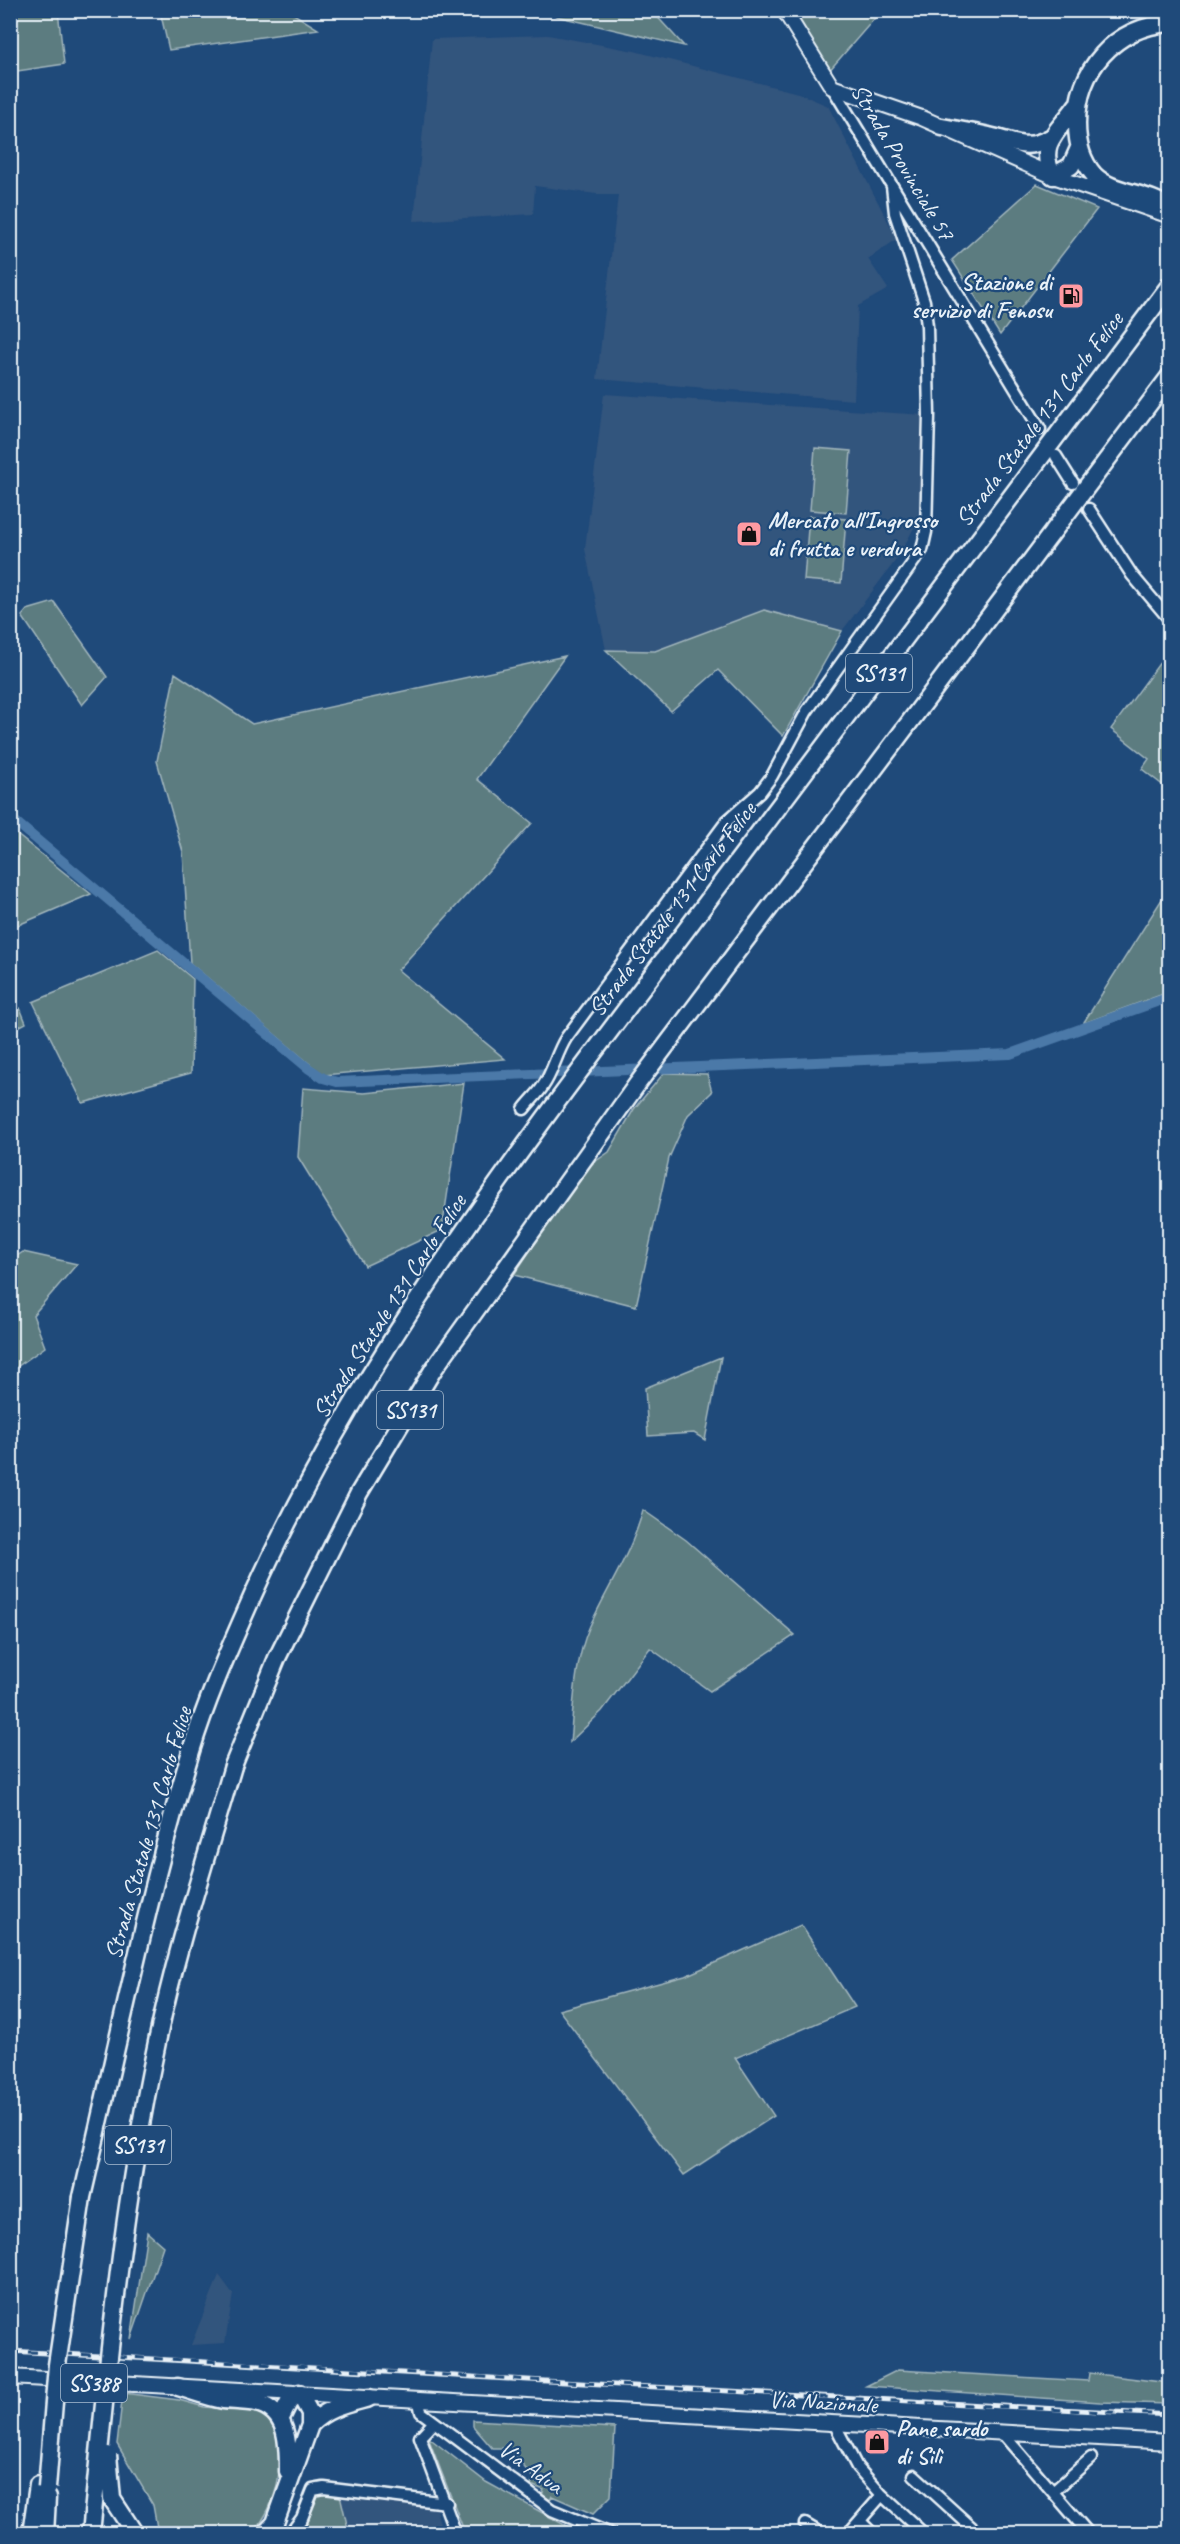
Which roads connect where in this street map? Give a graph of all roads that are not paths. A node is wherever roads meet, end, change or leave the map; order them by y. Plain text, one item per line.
1 (784, 10) edge
2 (1170, 23) edge
3 (1140, 29) junction
4 (1170, 30) edge
5 (832, 87) junction
6 (1077, 105) junction
7 (942, 127) junction
8 (1053, 137) junction
9 (1079, 148) junction
10 (1053, 177) junction
11 (892, 186) junction
12 (1170, 209) edge
13 (1170, 216) edge
14 (1170, 285) edge
15 (1170, 376) edge
16 (1040, 429) dead end
17 (1056, 456) dead end
18 (1073, 483) dead end
19 (1089, 509) dead end
20 (1170, 620) edge
21 (524, 1109) dead end
22 (126, 2212) junction
23 (10, 2378) edge
24 (178, 2387) junction
25 (299, 2393) junction
26 (369, 2398) junction
27 (419, 2402) junction
28 (281, 2418) junction
29 (434, 2422) junction
30 (310, 2425) junction
31 (835, 2425) junction
32 (1003, 2434) junction
33 (1170, 2442) edge
34 (1091, 2458) dead end
35 (914, 2475) dead end
36 (43, 2486) junction
37 (287, 2491) junction
38 (1053, 2492) junction
39 (882, 2495) junction
40 (447, 2503) junction
41 (860, 2522) junction
42 (805, 2524) dead end
43 (31, 2534) edge
44 (45, 2534) edge
45 (91, 2534) edge
46 (135, 2534) edge
47 (265, 2534) edge
48 (290, 2534) edge
49 (456, 2534) edge
50 (611, 2534) edge
51 (822, 2534) edge
52 (848, 2534) edge
53 (873, 2534) edge
54 (924, 2534) edge
55 (979, 2534) edge
56 (1089, 2534) edge

1 - 5 main road, Strada Provinciale 57
2 - 3 highway
3 - 4 highway
3 - 6 highway
5 - 7 main road
5 - 11 street, Strada Provinciale 57
6 - 8 highway
6 - 9 highway
7 - 8 highway
7 - 10 main road
8 - 10 highway
9 - 10 highway
9 - 12 highway
10 - 13 main road
11 - 16 street, Strada Provinciale 57
11 - 21 street
14 - 36 highway, Strada Statale 131 Carlo Felice / SS131, bridge
15 - 22 highway, SS131, bridge
17 - 18 street
19 - 20 street
22 - 45 highway, SS131, bridge
22 - 46 highway, bridge
23 - 24 main road, SS388
24 - 25 main road, SS388
24 - 28 highway
25 - 26 main road, SS388
25 - 28 highway
25 - 30 highway
26 - 27 main road, Via Nazionale
26 - 30 highway
27 - 29 street, Via Adua
27 - 31 main road, Via Nazionale
28 - 37 highway
29 - 40 street
29 - 50 street, Via Adua
30 - 37 highway
31 - 32 main road, Via Nazionale
31 - 39 street
32 - 33 main road, Via Nazionale
32 - 38 street
34 - 38 street
35 - 55 street
36 - 43 highway
36 - 44 highway
37 - 47 highway
38 - 56 street
39 - 41 street
39 - 54 street
40 - 48 street
40 - 49 street
41 - 52 street
41 - 53 street
42 - 51 street

